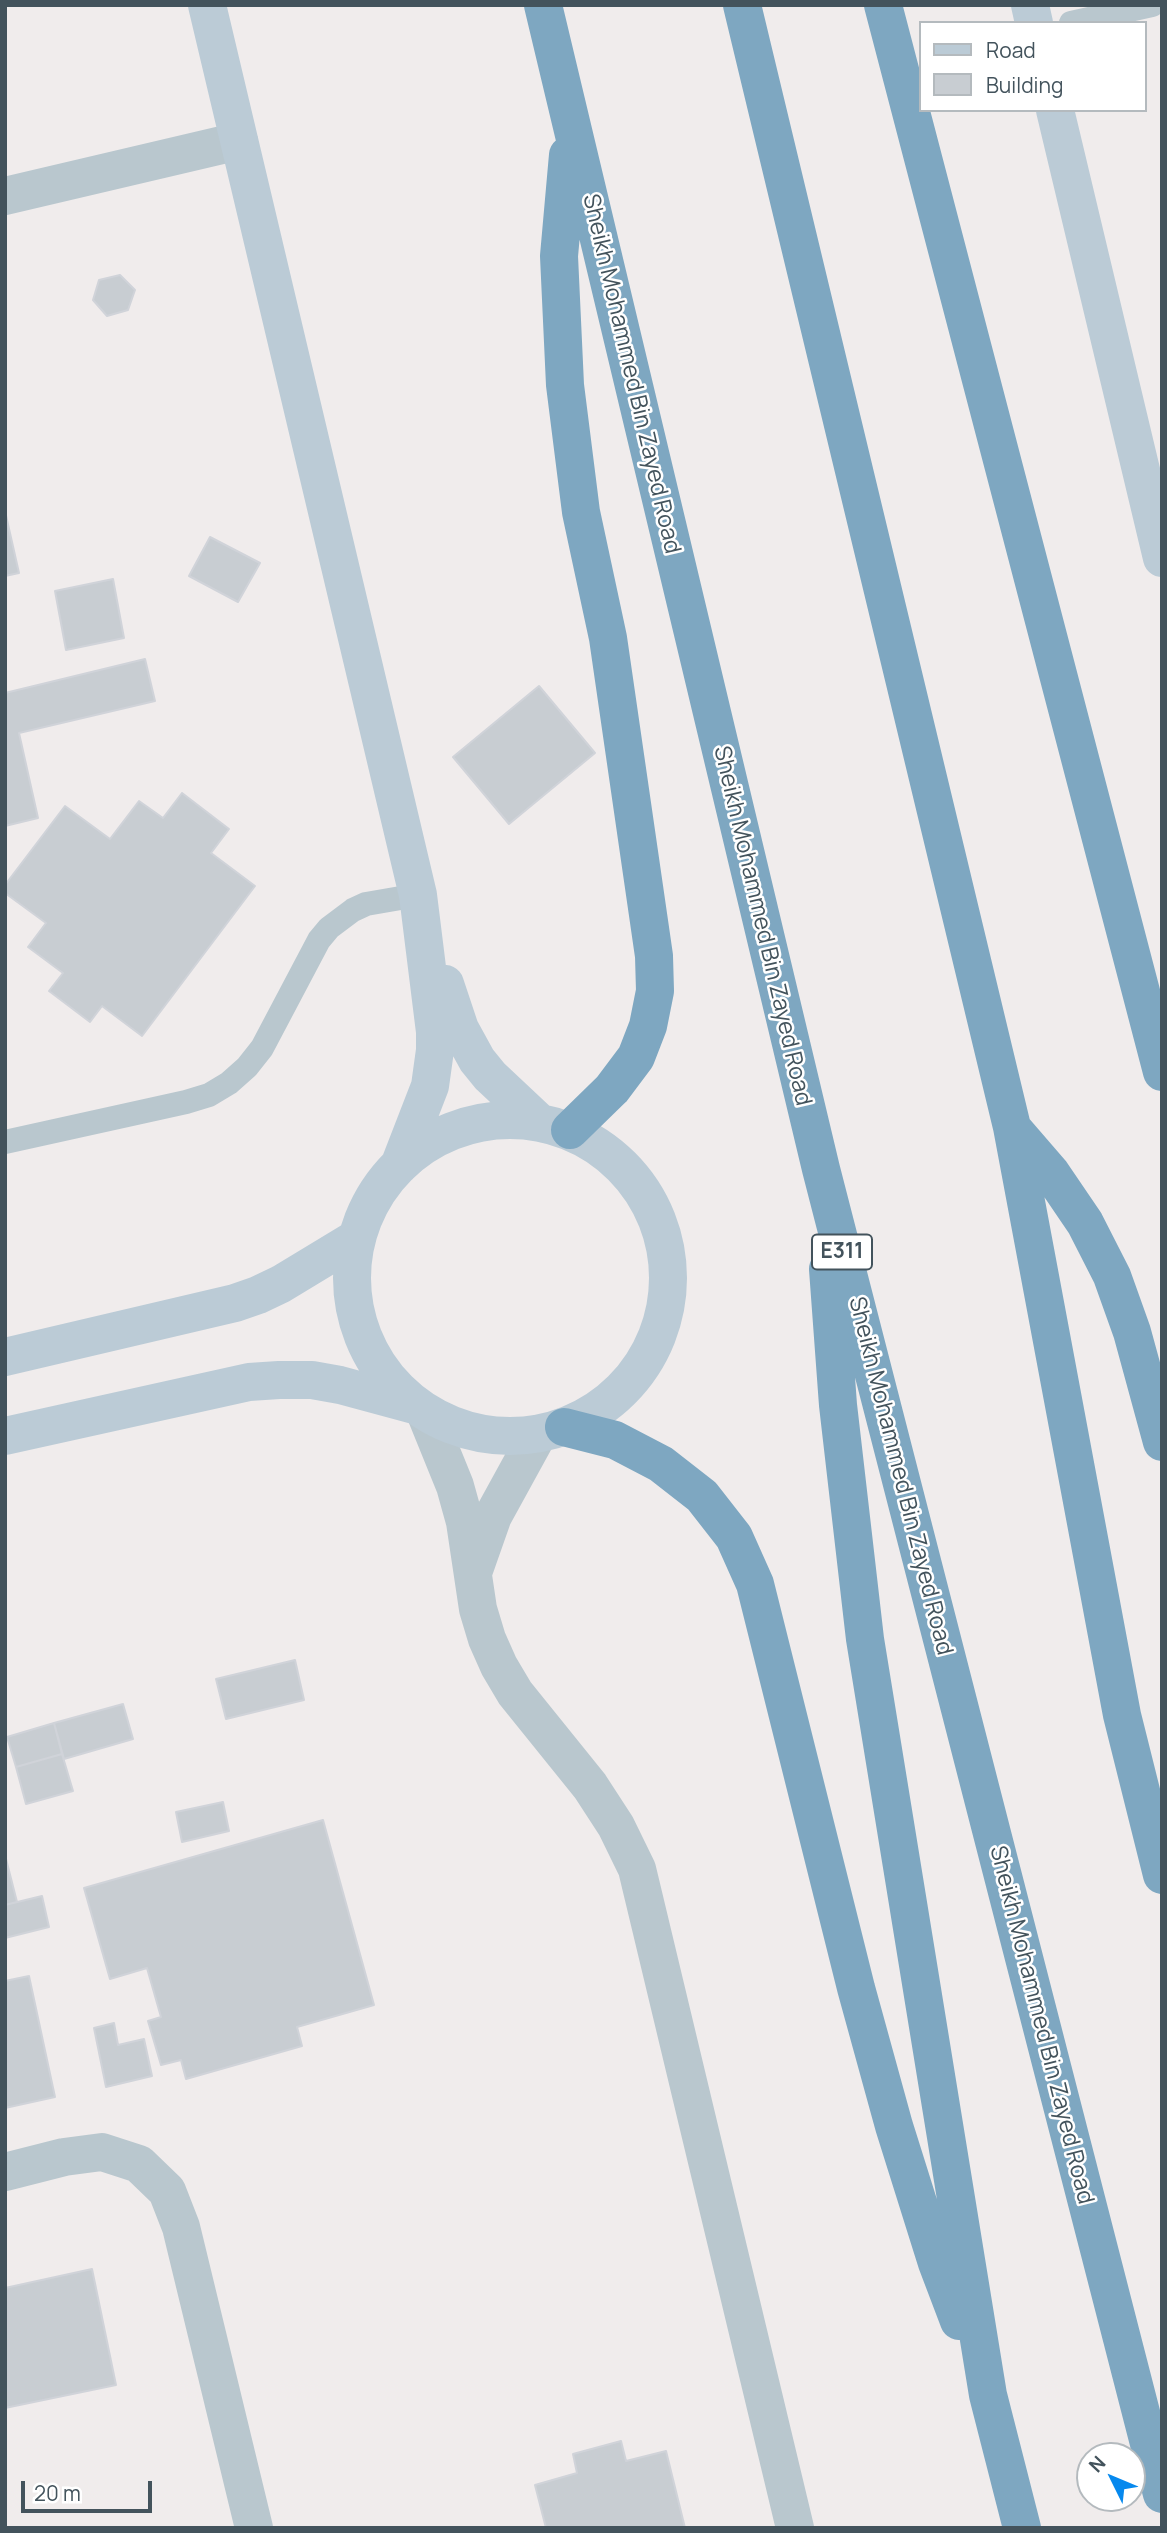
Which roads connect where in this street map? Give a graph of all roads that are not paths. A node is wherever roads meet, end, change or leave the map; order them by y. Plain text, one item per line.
1 (207, 5) edge
2 (543, 5) edge
3 (742, 5) edge
4 (883, 5) edge
5 (1152, 5) edge
6 (1080, 21) edge
7 (1055, 112) edge
8 (571, 125) junction
9 (239, 141) junction
10 (5, 196) edge
11 (1162, 558) edge
12 (420, 905) junction
13 (1162, 1072) edge
14 (554, 1126) junction
15 (1012, 1127) junction
16 (5, 1142) edge
17 (399, 1166) junction
18 (821, 1169) junction
19 (357, 1238) junction
20 (15, 1348) edge
21 (421, 1409) junction
22 (551, 1431) junction
23 (5, 1436) edge
24 (1162, 1442) edge
25 (474, 1572) junction
26 (1162, 1875) edge
27 (5, 2172) edge
28 (988, 2395) junction
29 (1162, 2494) edge
30 (254, 2528) edge
31 (795, 2528) edge
32 (1022, 2528) edge

1 - 9 main road
2 - 8 highway, Sheikh Mohammed Bin Zayed Road / E311
3 - 15 highway
4 - 13 highway
5 - 6 lane
7 - 11 main road
8 - 14 highway
8 - 18 highway, Sheikh Mohammed Bin Zayed Road / E311
9 - 10 street
9 - 12 main road
12 - 14 main road
12 - 16 lane
12 - 17 main road
14 - 17 main road
14 - 22 main road
15 - 24 highway
15 - 26 highway
17 - 19 main road
18 - 28 highway
18 - 29 highway, Sheikh Mohammed Bin Zayed Road / E311
19 - 20 main road
19 - 21 main road
21 - 22 main road
21 - 23 main road
21 - 25 street
22 - 25 street
22 - 28 highway
25 - 31 street
27 - 30 street
28 - 32 highway

